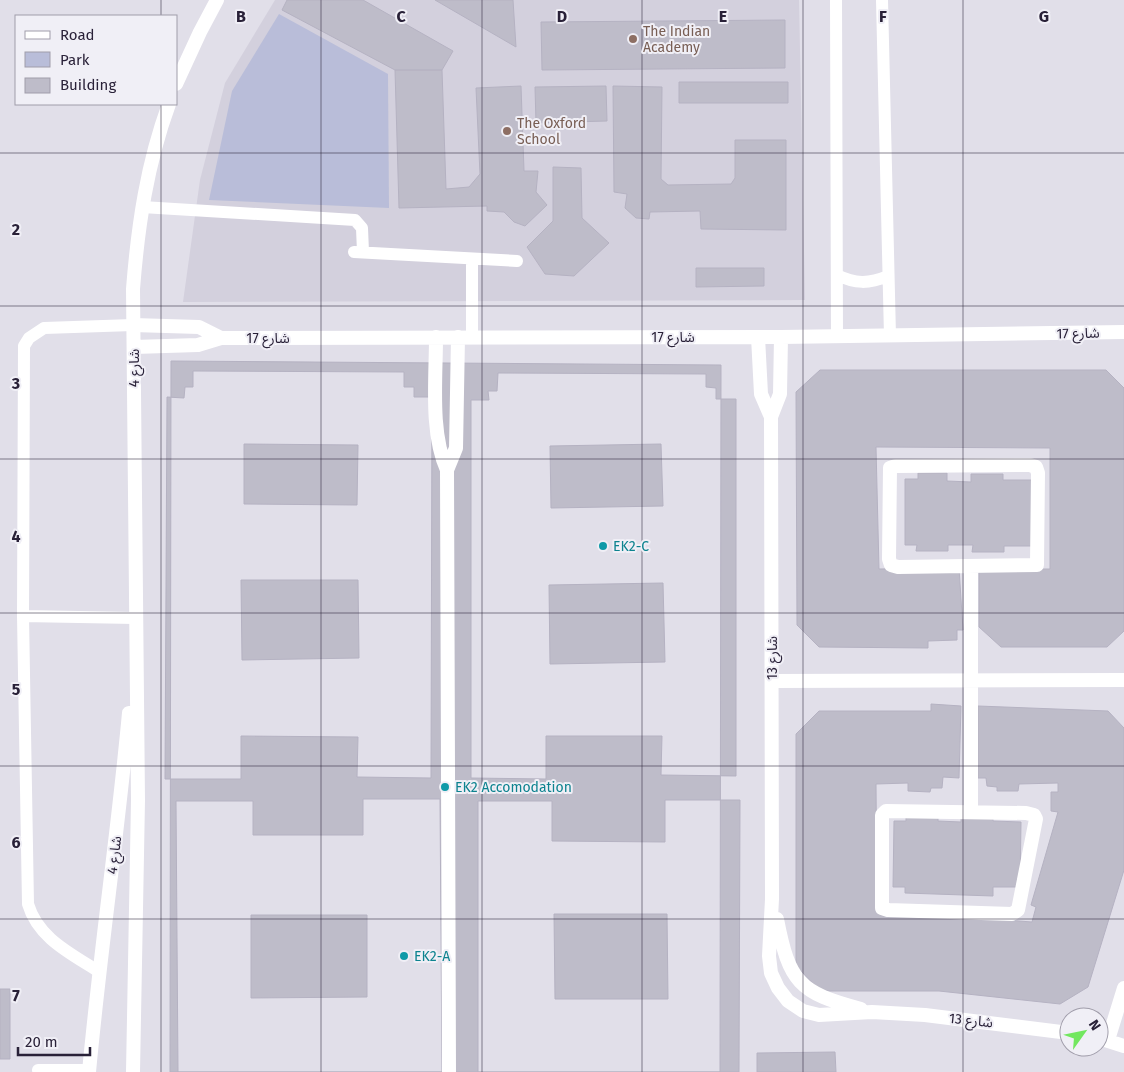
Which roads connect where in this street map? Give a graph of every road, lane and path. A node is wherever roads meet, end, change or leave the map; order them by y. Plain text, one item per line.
1 (217, 0) edge
2 (836, 0) edge
3 (882, 0) edge
4 (178, 80) edge
5 (169, 105) edge
6 (142, 208) junction
7 (472, 259) junction
8 (517, 261) dead end
9 (837, 275) junction
10 (888, 276) junction
11 (133, 324) junction
12 (1124, 332) edge
13 (837, 336) junction
14 (890, 336) junction
15 (436, 337) junction
16 (465, 337) junction
17 (758, 337) junction
18 (781, 337) junction
19 (221, 338) junction
20 (134, 347) junction
21 (771, 417) junction
22 (447, 470) junction
23 (971, 566) junction
24 (24, 616) junction
25 (135, 618) junction
26 (135, 637) junction
27 (772, 680) junction
28 (971, 680) junction
29 (1124, 680) edge
30 (971, 812) junction
31 (772, 899) junction
32 (98, 971) junction
33 (1124, 988) edge
34 (872, 1012) junction
35 (1109, 1024) edge
36 (1059, 1032) edge
37 (1109, 1041) edge
38 (1124, 1046) edge
39 (38, 1070) dead end
40 (89, 1071) edge
41 (133, 1072) edge
42 (448, 1072) edge

1 - 4 street
2 - 9 lane
3 - 10 lane
5 - 6 street, شارع 4
6 - 7 lane
6 - 11 street, شارع 4
7 - 8 lane
7 - 16 lane
9 - 10 lane
9 - 13 lane
10 - 14 lane
11 - 19 street, شارع 17
11 - 20 street, شارع 4
11 - 24 lane
12 - 14 street, شارع 17
13 - 14 street, شارع 17
13 - 18 street, شارع 17
15 - 16 street, شارع 17
15 - 19 street, شارع 17
15 - 22 street
16 - 17 street, شارع 17
16 - 22 street
17 - 18 street, شارع 17
17 - 21 street, شارع 13
18 - 21 street, شارع 13
19 - 20 street, شارع 17
20 - 25 street, شارع 4
21 - 27 street, شارع 13
22 - 42 street
23 - 23 street
23 - 28 street
24 - 25 lane
24 - 32 lane
25 - 26 street, شارع 4
26 - 32 street, شارع 4
26 - 41 street, شارع 4
27 - 28 street
27 - 31 street, شارع 13
28 - 29 street
28 - 30 street
30 - 30 street
31 - 34 street, شارع 13
31 - 34 street, شارع 13
32 - 40 street, شارع 4
33 - 35 street
34 - 36 street, شارع 13
37 - 38 street
39 - 40 lane

